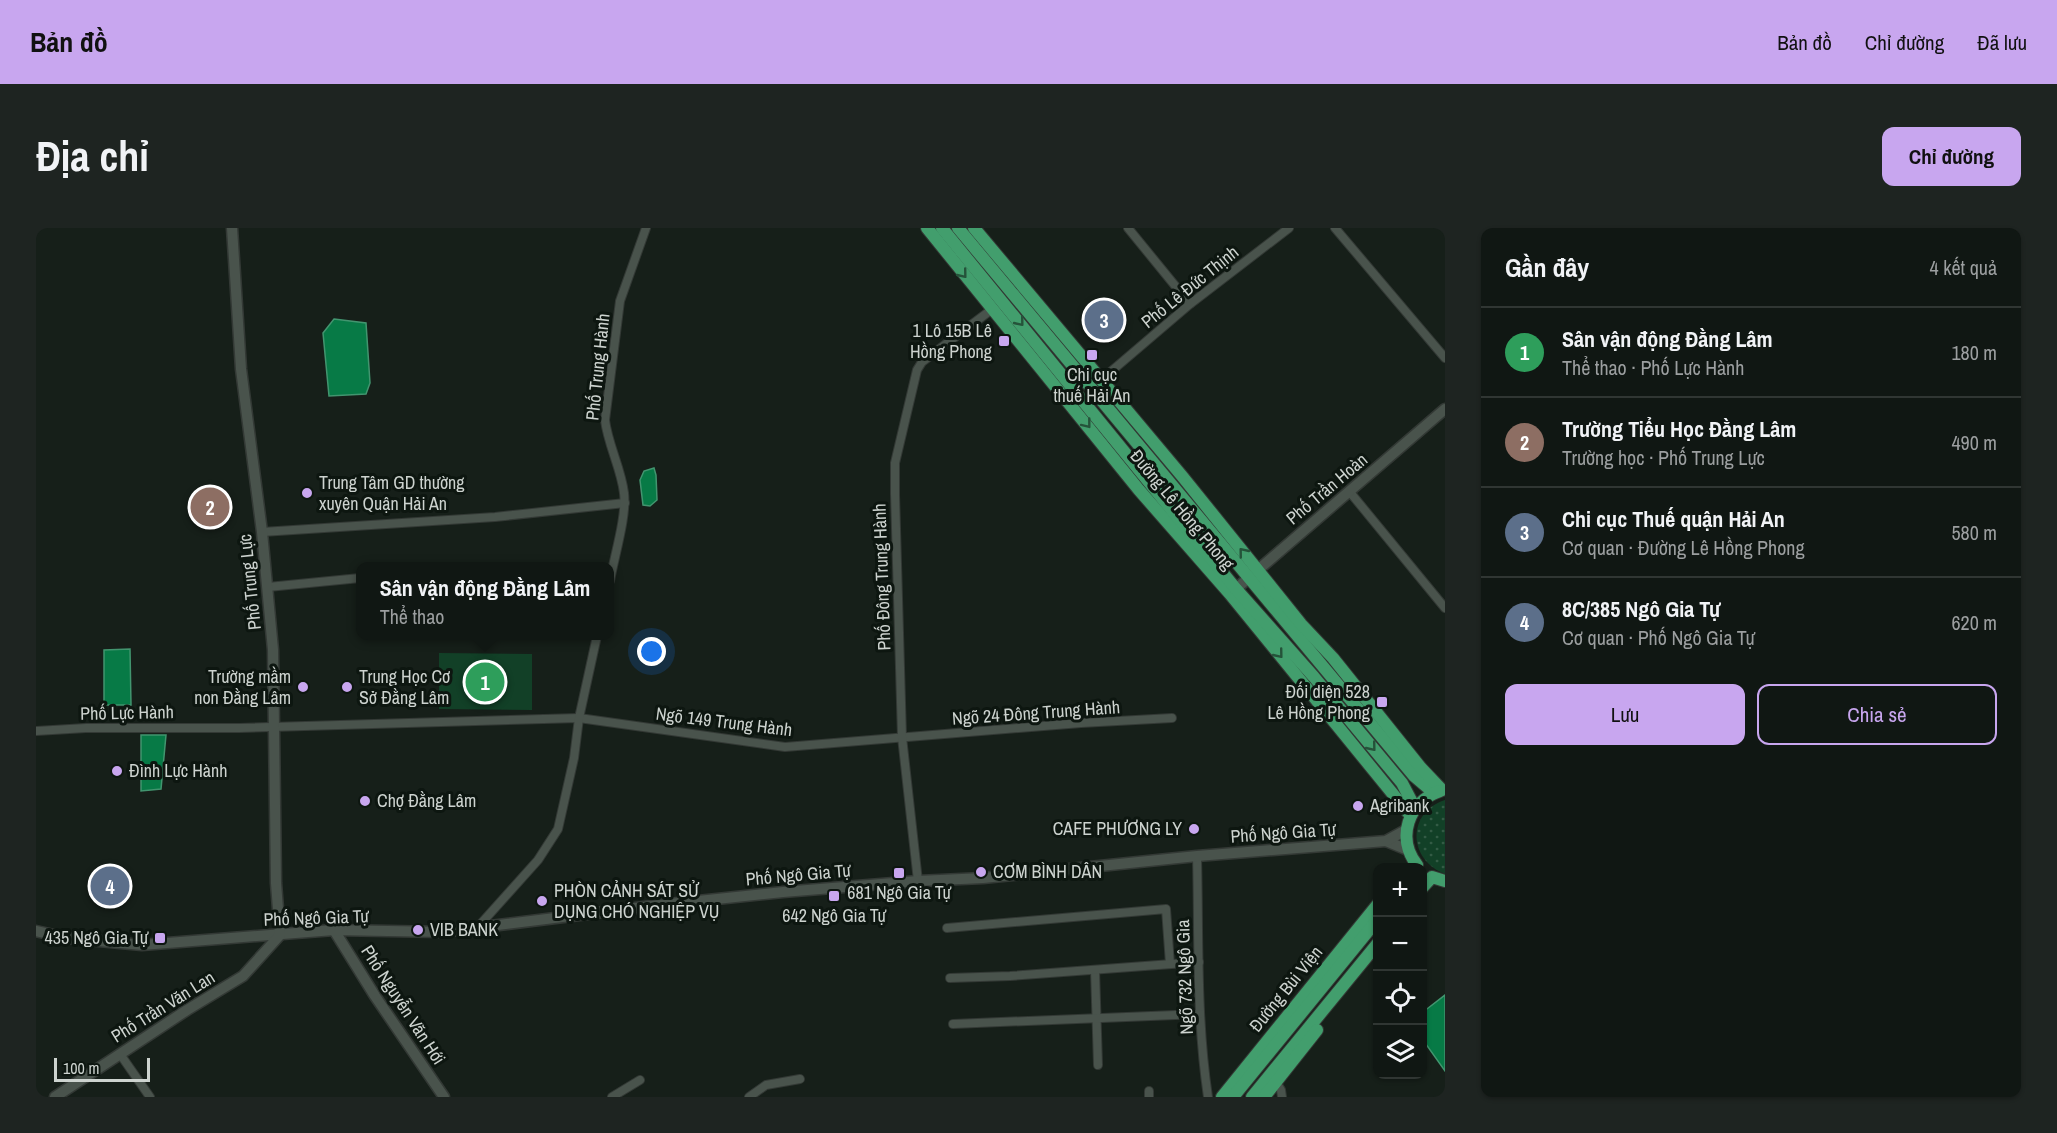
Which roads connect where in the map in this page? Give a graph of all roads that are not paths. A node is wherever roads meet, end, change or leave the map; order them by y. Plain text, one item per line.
1 (232, 228) edge
2 (646, 228) edge
3 (927, 228) edge
4 (974, 228) edge
5 (1128, 228) edge
6 (1289, 228) edge
7 (1335, 228) edge
8 (952, 232) edge
9 (1190, 304) junction
10 (992, 310) junction
11 (1445, 358) edge
12 (1103, 382) junction
13 (1105, 403) junction
14 (1445, 409) edge
15 (1349, 491) junction
16 (625, 503) junction
17 (262, 532) junction
18 (614, 563) edge
19 (1252, 574) junction
20 (356, 578) edge
21 (268, 586) junction
22 (1233, 591) junction
23 (1445, 608) edge
24 (596, 640) edge
25 (579, 718) junction
26 (1172, 718) dead end
27 (274, 727) junction
28 (36, 731) edge
29 (902, 737) junction
30 (1441, 791) edge
31 (1413, 812) junction
32 (1406, 830) junction
33 (1386, 841) junction
34 (1197, 856) junction
35 (1412, 862) edge
36 (1438, 879) edge
37 (918, 881) junction
38 (1427, 891) edge
39 (1373, 909) edge
40 (1373, 924) edge
41 (477, 928) junction
42 (947, 928) dead end
43 (334, 930) junction
44 (36, 931) edge
45 (280, 934) junction
46 (1373, 948) edge
47 (1373, 959) edge
48 (1199, 962) junction
49 (1170, 964) junction
50 (1095, 970) junction
51 (950, 978) dead end
52 (1200, 1014) junction
53 (1096, 1019) junction
54 (953, 1024) dead end
55 (120, 1054) junction
56 (1098, 1065) dead end
57 (800, 1079) dead end
58 (640, 1080) dead end
59 (1276, 1082) junction
60 (55, 1097) edge
61 (150, 1097) edge
62 (444, 1097) edge
63 (612, 1097) edge
64 (749, 1097) edge
65 (1208, 1097) edge
66 (1222, 1097) edge
67 (1233, 1097) edge
68 (1252, 1097) edge
69 (1264, 1097) edge
70 (1282, 1097) edge

1 - 17 street, Phố Trung Lực
2 - 16 street, Phố Trung Hành
3 - 8 main road, Đường Lê Hồng Phong
4 - 12 main road, Đường Lê Hồng Phong
5 - 9 street
6 - 9 street, Phố Lê Đức Thịnh
7 - 11 street
8 -> 10 main road, Đường Lê Hồng Phong
8 - 13 main road, Đường Lê Hồng Phong
8 -> 22 main road, Đường Lê Hồng Phong
9 - 12 street, Phố Lê Đức Thịnh
10 -> 22 main road, Đường Lê Hồng Phong
10 - 29 street, Phố Đông Trung Hành
12 - 13 street
19 -> 12 main road, Đường Lê Hồng Phong
13 - 19 main road, Đường Lê Hồng Phong
14 - 15 street, Phố Trần Hoàn
15 - 19 street, Phố Trần Hoàn
15 - 23 street
16 - 17 street
16 - 18 street, Phố Trung Hành
17 - 21 street, Phố Trung Lực
19 - 22 street, Phố Trần Hoàn
19 - 30 main road, Đường Lê Hồng Phong
20 - 21 street
21 - 27 street, Phố Trung Lực
22 -> 31 main road, Đường Lê Hồng Phong
24 - 25 street
25 - 27 street, Phố Lực Hành
25 - 29 street, Ngõ 149 Trung Hành
25 - 41 street
26 - 29 street, Ngõ 24 Đông Trung Hành
27 - 28 street, Phố Lực Hành
27 - 45 street, Phố Trung Lực
29 - 37 street, Phố Đông Trung Hành
30 - 31 main road
31 - 32 main road
32 - 33 street
32 - 35 main road
33 - 34 street, Phố Ngô Gia Tự
33 - 35 street
34 - 37 street, Phố Ngô Gia Tự
34 - 48 street, Ngõ 732 Ngô Gia
36 - 38 main road
37 - 41 street, Phố Ngô Gia Tự
39 - 66 main road, Đường Bùi Viện
40 - 67 main road, Đường Bùi Viện
41 - 43 street, Phố Ngô Gia Tự
42 - 49 street
43 - 45 street, Phố Ngô Gia Tự
43 - 62 street, Phố Nguyễn Văn Hới
44 - 45 street, Phố Ngô Gia Tự
45 - 55 street, Phố Trần Văn Lan
46 - 68 main road
47 - 59 main road
48 - 49 street
48 - 52 street, Ngõ 732 Ngô Gia
49 - 50 street
50 - 51 street
50 - 53 street
52 - 53 street
52 - 65 street, Ngõ 732 Ngô Gia
53 - 54 street
53 - 56 street
55 - 60 street, Phố Trần Văn Lan
55 - 61 street
57 - 64 street
58 - 63 street
59 - 69 main road
59 - 70 street

